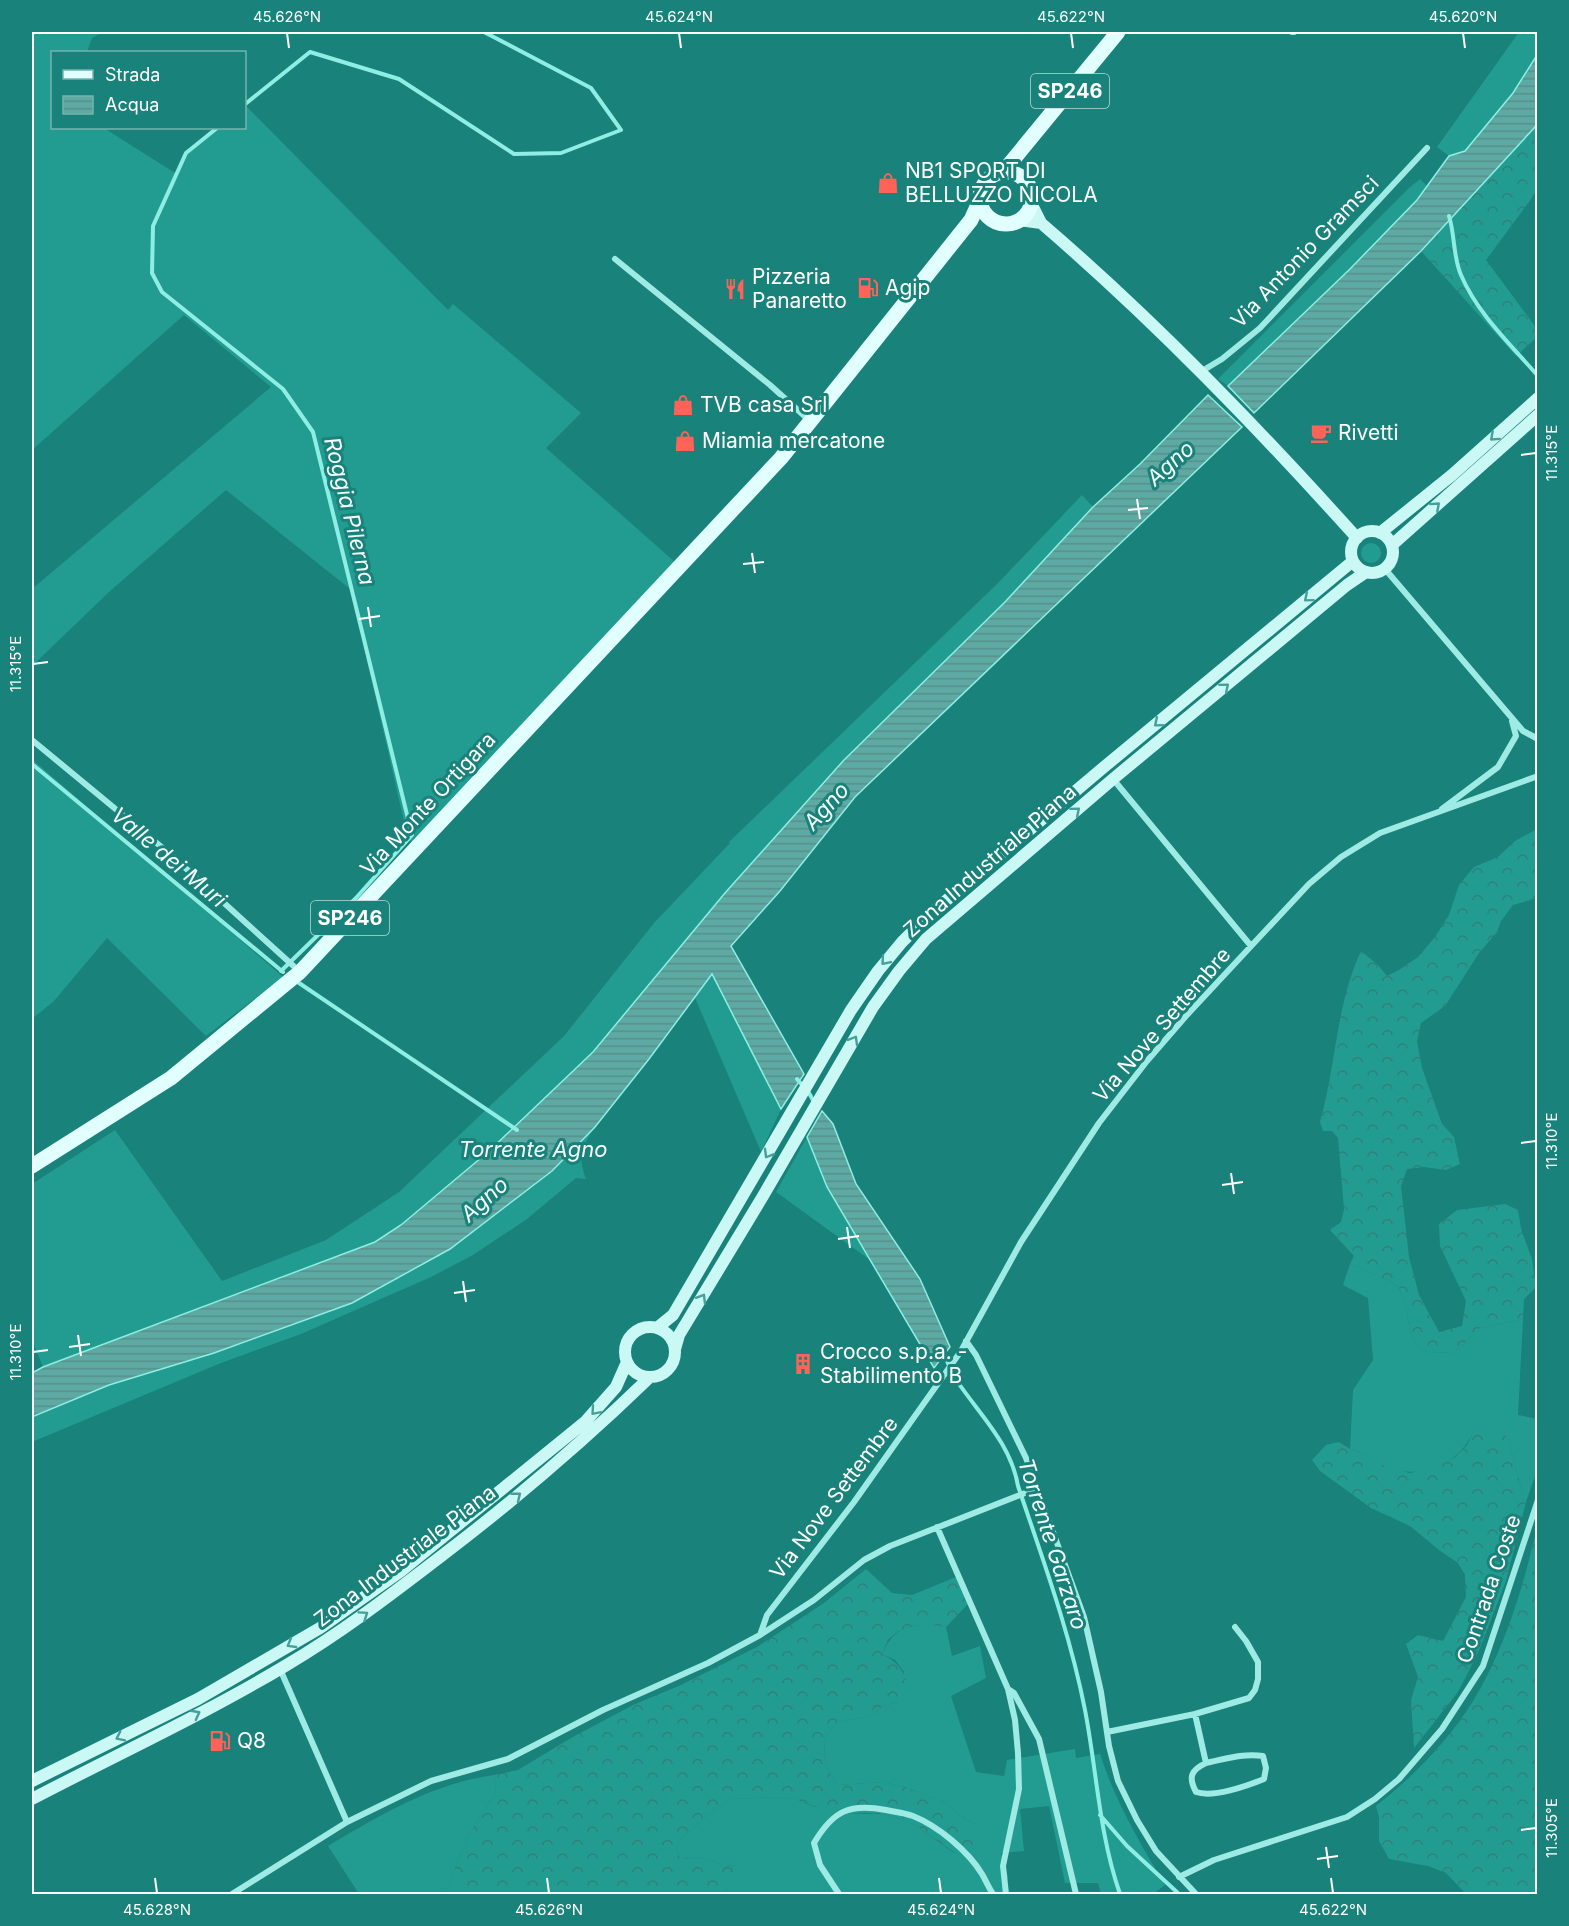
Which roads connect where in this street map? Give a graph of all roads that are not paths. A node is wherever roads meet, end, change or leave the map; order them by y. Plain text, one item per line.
1 (1118, 32) edge
2 (1427, 148) dead end
3 (1022, 151) junction
4 (1003, 172) junction
5 (1021, 177) junction
6 (980, 200) junction
7 (1031, 203) junction
8 (970, 220) junction
9 (993, 220) junction
10 (1019, 220) junction
11 (1041, 223) junction
12 (615, 260) dead end
13 (1202, 371) junction
14 (1538, 398) edge
15 (1538, 415) edge
16 (810, 421) junction
17 (1380, 532) junction
18 (1356, 538) junction
19 (1392, 545) junction
20 (1353, 561) junction
21 (1385, 569) junction
22 (1366, 572) junction
23 (1511, 716) junction
24 (1538, 739) edge
25 (32, 740) edge
26 (1538, 776) edge
27 (1113, 779) junction
28 (1437, 813) junction
29 (1251, 946) junction
30 (300, 972) junction
31 (32, 1166) edge
32 (657, 1328) junction
33 (966, 1341) junction
34 (675, 1349) junction
35 (627, 1362) junction
36 (650, 1377) junction
37 (1038, 1488) junction
38 (1538, 1500) edge
39 (937, 1527) junction
40 (1235, 1627) dead end
41 (760, 1635) junction
42 (280, 1669) junction
43 (1008, 1689) junction
44 (1195, 1714) junction
45 (1107, 1732) junction
46 (1206, 1763) junction
47 (32, 1781) edge
48 (32, 1798) edge
49 (347, 1822) junction
50 (1179, 1876) junction
51 (231, 1894) edge
52 (840, 1894) edge
53 (993, 1894) edge
54 (1006, 1894) edge
55 (1076, 1894) edge
56 (1196, 1894) edge

1 - 3 main road, SP246
2 - 13 street, Via Antonio Gramsci
3 - 4 main road
3 - 5 main road
4 - 5 main road
4 - 6 main road
5 - 7 main road
6 - 8 main road, Via Monte Ortigara
6 - 9 main road
7 - 10 main road
7 - 11 main road
8 - 9 main road
8 - 16 main road, Via Monte Ortigara / SP246
9 - 10 main road
10 - 11 main road
11 - 13 main road
12 - 16 street
13 - 18 main road
14 -> 17 main road
19 -> 15 main road
16 - 30 main road, Via Monte Ortigara / SP246
17 - 18 main road
17 - 19 main road
18 - 20 main road
19 - 21 main road
20 - 22 main road
20 -> 32 main road, Zona Industriale Piana
21 - 22 main road, Zona Industriale Piana
21 - 23 street
27 -> 22 main road, Zona Industriale Piana
23 - 24 street
23 - 28 street
25 - 30 street
26 - 28 street, Via Nove Settembre
27 - 29 street
34 -> 27 main road, Zona Industriale Piana
28 - 29 street, Via Nove Settembre
29 - 33 street, Via Nove Settembre
30 - 31 main road, Via Monte Ortigara / SP246
32 - 34 main road
32 - 35 main road
33 - 37 street
33 - 41 street, Via Nove Settembre
34 - 36 main road
35 - 36 main road
35 -> 47 main road, Zona Industriale Piana
42 -> 36 main road, Zona Industriale Piana
37 - 39 street
37 - 45 street
38 - 50 street, Contrada Coste
39 - 41 street
39 - 43 street
40 - 44 street
41 - 49 street
48 -> 42 main road, Zona Industriale Piana
42 - 49 street
43 - 54 street
43 - 55 street
44 - 45 street
44 - 46 street
45 - 50 street
46 - 46 street
49 - 51 street
50 - 56 street
52 - 53 street

